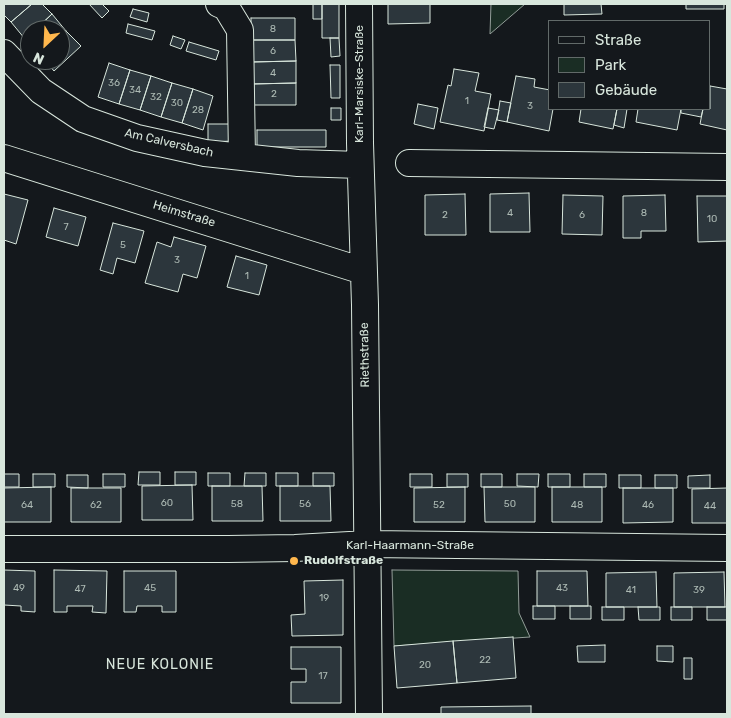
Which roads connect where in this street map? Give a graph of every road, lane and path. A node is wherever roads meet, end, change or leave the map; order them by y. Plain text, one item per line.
1 (219, 4) edge
2 (359, 4) edge
3 (4, 54) edge
4 (242, 157) junction
5 (4, 158) edge
6 (409, 163) dead end
7 (360, 165) junction
8 (727, 167) edge
9 (363, 271) junction
10 (368, 544) junction
11 (727, 548) edge
12 (4, 549) edge
13 (369, 714) edge

1 - 4 street
2 - 7 street, Karl-Marsiske-Straße
3 - 4 street, Am Calversbach
4 - 7 street, Am Calversbach
5 - 9 street, Heimstraße
6 - 8 street
7 - 9 street, Riethstraße
9 - 10 street, Riethstraße
10 - 11 street, Karl-Haarmann-Straße
10 - 12 street, Karl-Haarmann-Straße
10 - 13 street

